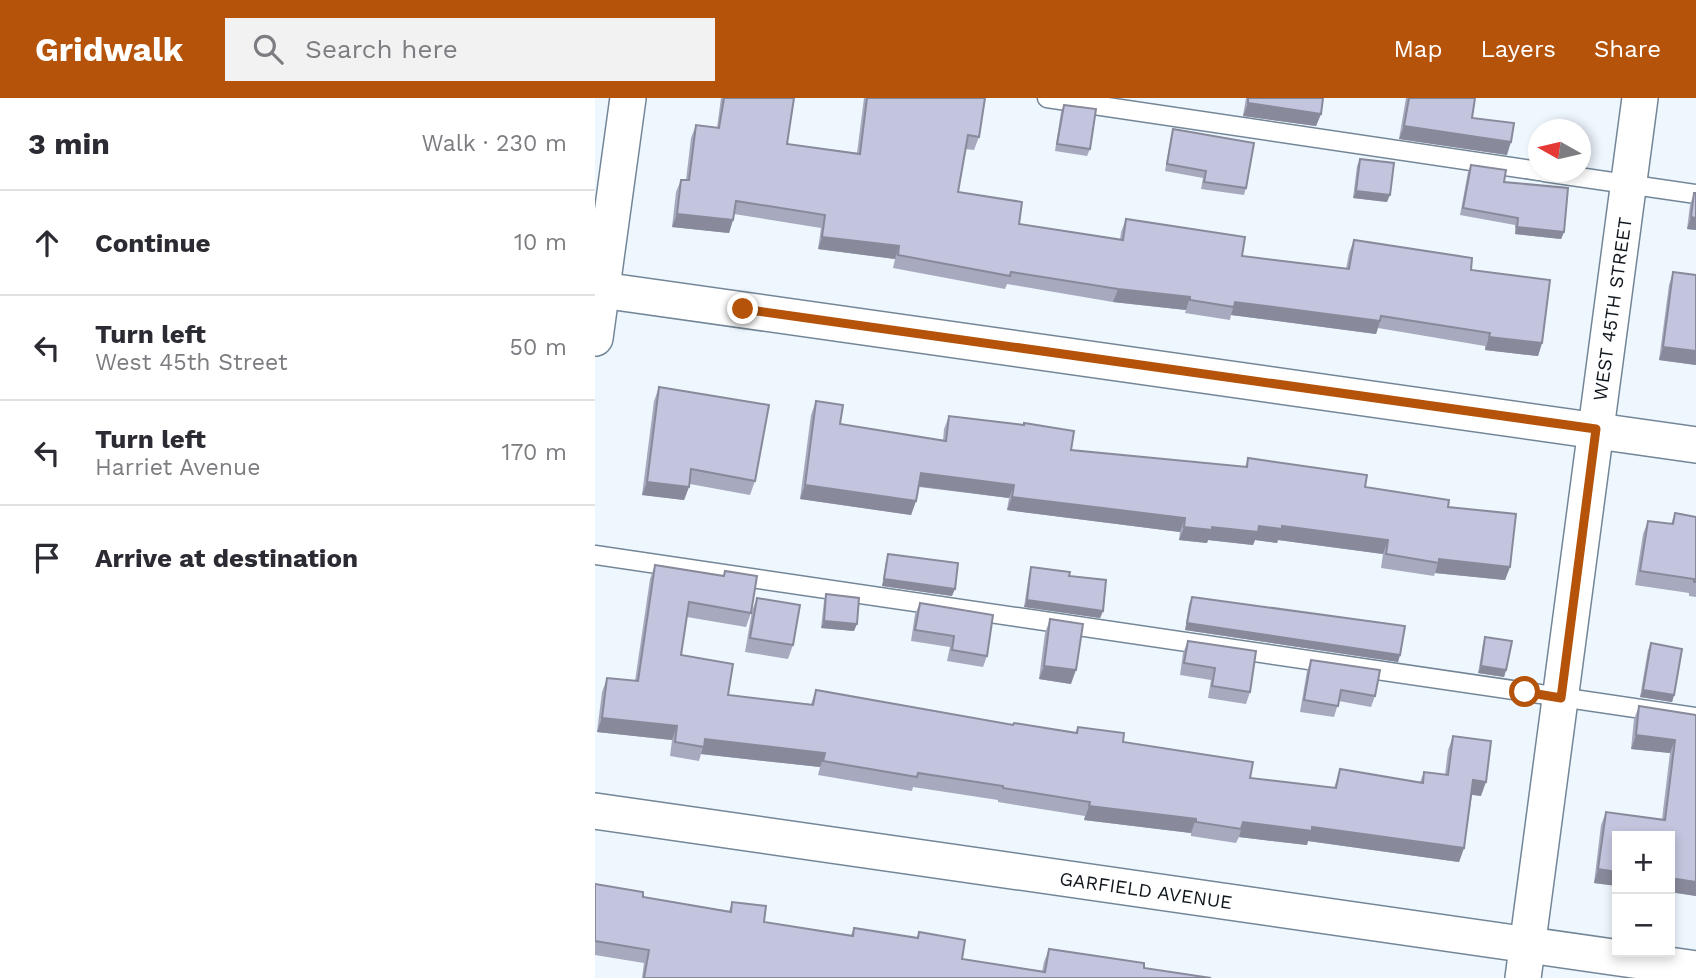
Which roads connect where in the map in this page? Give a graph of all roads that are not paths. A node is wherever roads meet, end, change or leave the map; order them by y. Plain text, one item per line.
1 (628, 98) edge
2 (1047, 98) edge
3 (1640, 98) edge
4 (1528, 170) edge
5 (1591, 179) edge
6 (1629, 184) junction
7 (1696, 194) edge
8 (598, 289) edge
9 (595, 338) edge
10 (1596, 429) junction
11 (1696, 444) edge
12 (595, 555) edge
13 (1561, 698) junction
14 (1696, 717) edge
15 (595, 811) edge
16 (1526, 961) edge
17 (1696, 969) edge

1 - 8 street
2 - 4 lane
3 - 6 street, WEST 45TH STREET
5 - 6 lane
6 - 7 lane
6 - 10 street, WEST 45TH STREET
8 - 9 street
8 - 10 street
10 - 11 street
10 - 13 street, WEST 45TH STREET
12 - 13 lane
13 - 14 lane
13 - 16 street, WEST 45TH STREET
15 - 16 street, GARFIELD AVENUE
16 - 17 street, GARFIELD AVENUE

